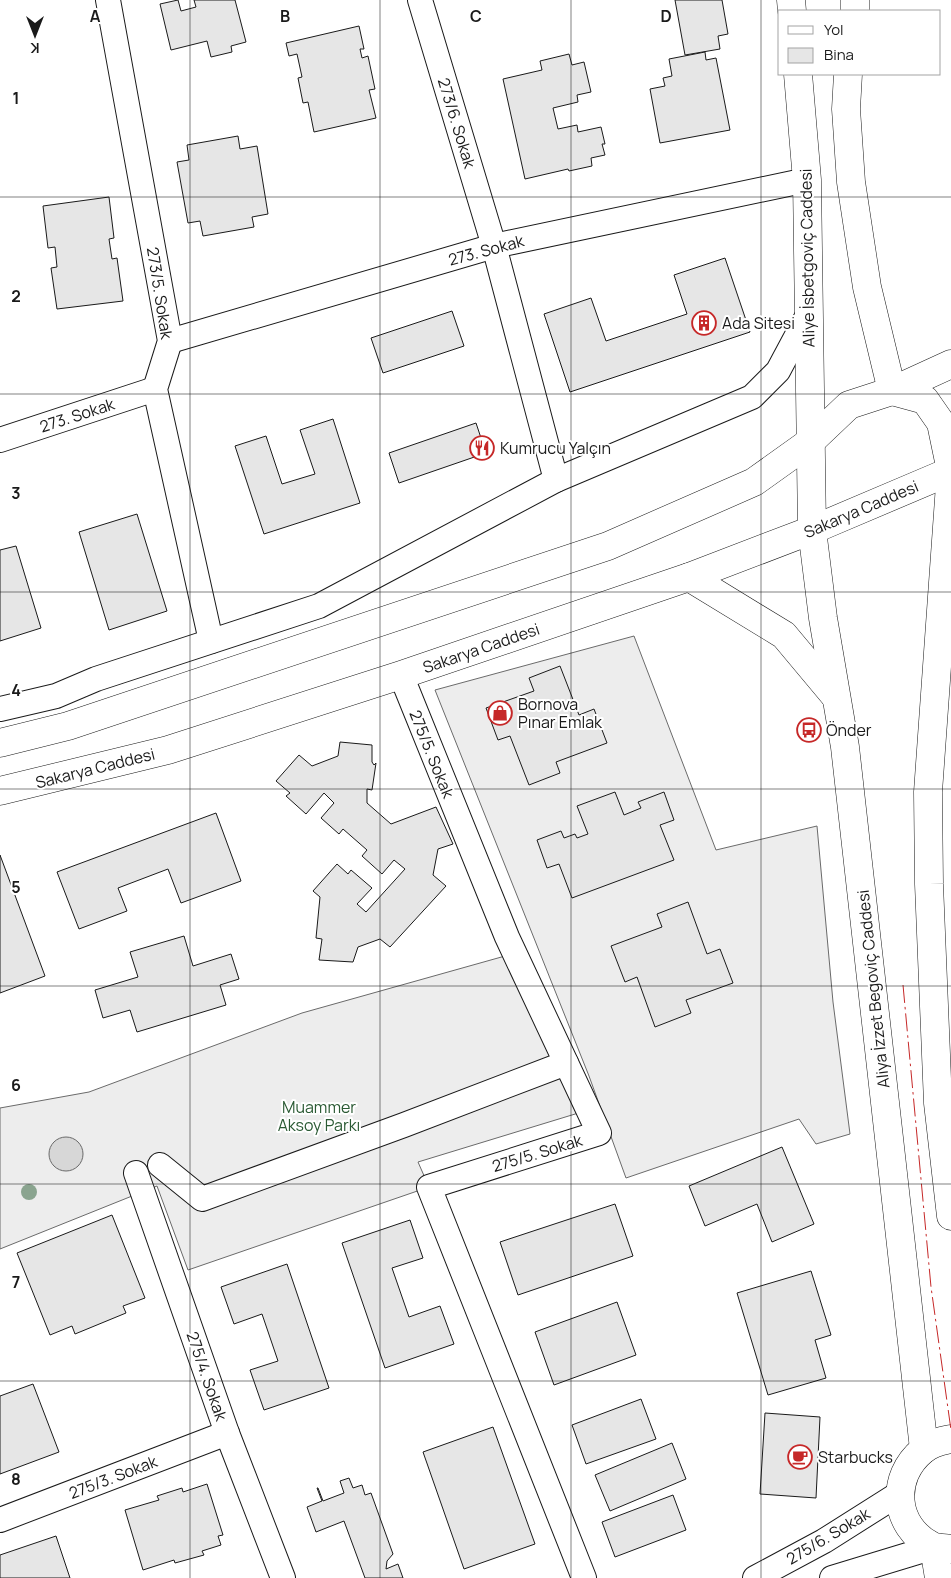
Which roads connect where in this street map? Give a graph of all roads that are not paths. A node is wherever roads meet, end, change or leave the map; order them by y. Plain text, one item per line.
1 (108, 0) edge
2 (420, 0) edge
3 (798, 75) edge
4 (848, 75) edge
5 (807, 180) junction
6 (494, 246) junction
7 (809, 313) junction
8 (170, 341) junction
9 (951, 364) edge
10 (155, 389) junction
11 (892, 391) junction
12 (0, 440) edge
13 (810, 442) junction
14 (951, 471) edge
15 (556, 480) junction
16 (812, 530) junction
17 (689, 577) junction
18 (211, 641) junction
19 (401, 676) junction
20 (56, 696) junction
21 (837, 698) junction
22 (0, 709) edge
23 (68, 726) junction
24 (0, 744) edge
25 (0, 791) edge
26 (566, 1063) junction
27 (160, 1165) dead end
28 (136, 1173) dead end
29 (951, 1216) edge
30 (227, 1433) junction
31 (951, 1439) edge
32 (924, 1449) junction
33 (900, 1493) junction
34 (0, 1520) edge
35 (942, 1548) edge
36 (283, 1578) edge
37 (584, 1578) edge
38 (756, 1578) edge
39 (832, 1578) edge
40 (939, 1578) edge

1 - 8 street, 273/5. Sokak
2 - 6 street, 273/6. Sokak
3 - 5 main road, Aliye İsbetgoviç Caddesi
4 - 11 main road
5 - 6 street, 273. Sokak
5 - 7 main road, Aliye İsbetgoviç Caddesi
6 - 8 street, 273. Sokak
6 - 15 street, 273/6. Sokak
7 - 13 main road, Aliye İsbetgoviç Caddesi
7 - 15 street
8 - 10 street, 273/5. Sokak
9 - 11 main road
10 - 12 street, 273. Sokak
10 - 18 street, 273/5. Sokak
11 - 13 main road
11 - 14 main road
13 - 16 main road, Aliye İsbetgoviç Caddesi
13 - 23 main road
14 - 16 main road, Sakarya Caddesi
14 - 29 main road
15 - 18 street
16 - 17 main road, Sakarya Caddesi
16 - 21 main road, Aliya İzzet Begoviç Caddesi
17 - 19 main road, Sakarya Caddesi
17 - 21 main road
18 - 20 street
19 - 25 main road, Sakarya Caddesi
19 - 26 street, 275/5. Sokak
20 - 22 street
20 - 23 street
21 - 32 main road, Aliya İzzet Begoviç Caddesi
23 - 24 main road
26 - 27 street
26 - 37 street, 275/5. Sokak
28 - 30 street, 275/4. Sokak
30 - 34 street, 275/3. Sokak
30 - 36 street, 275/4. Sokak
31 - 32 main road
32 - 33 main road
33 - 35 main road
33 - 38 street, 275/6. Sokak
35 - 39 street
35 - 40 main road

